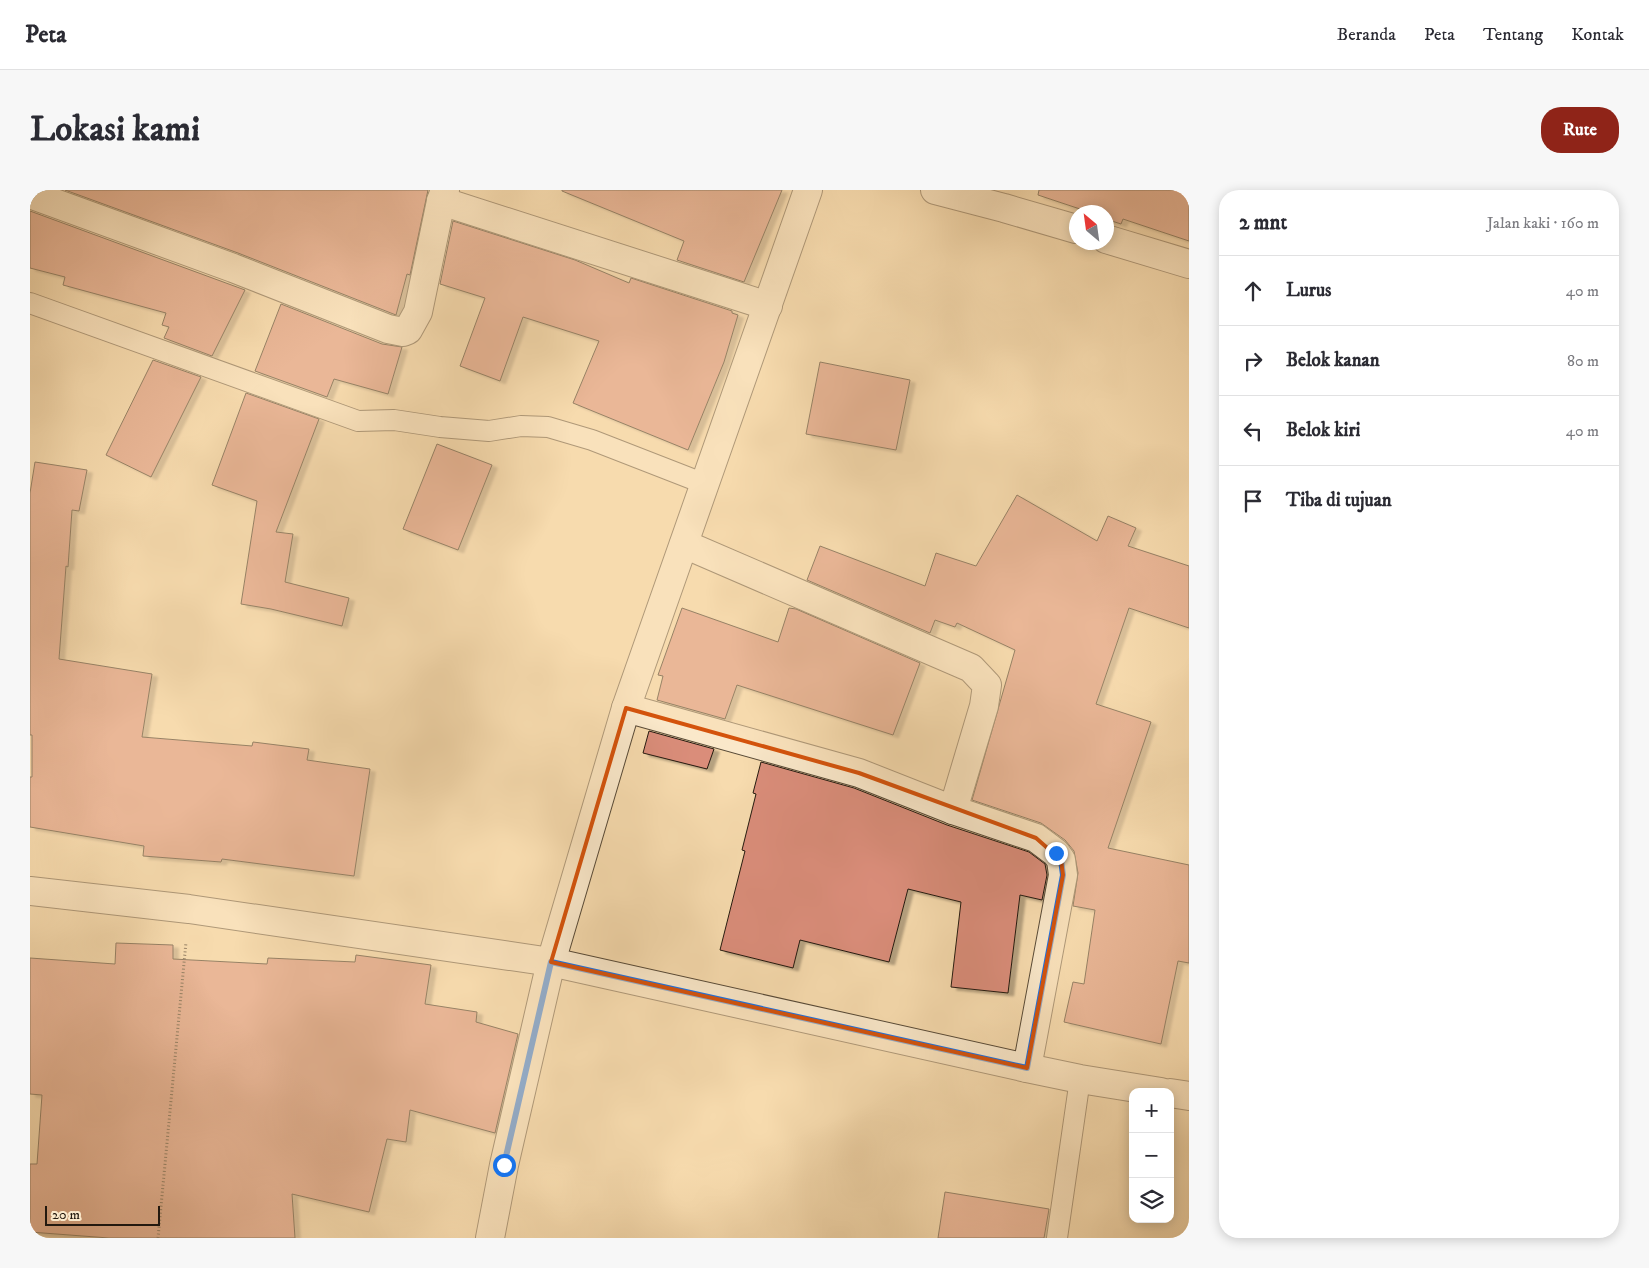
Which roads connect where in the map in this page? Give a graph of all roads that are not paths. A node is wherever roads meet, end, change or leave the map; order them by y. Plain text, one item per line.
1 (808, 190) edge
2 (935, 190) edge
3 (30, 194) edge
4 (443, 195) edge
5 (1007, 199) edge
6 (1069, 227) edge
7 (1114, 241) edge
8 (1189, 264) edge
9 (30, 303) edge
10 (768, 306) junction
11 (705, 484) junction
12 (684, 544) junction
13 (626, 708) junction
14 (953, 810) junction
15 (30, 891) edge
16 (551, 962) junction
17 (1027, 1068) junction
18 (1080, 1079) junction
19 (1136, 1088) edge
20 (1174, 1094) edge
21 (1189, 1096) edge
22 (490, 1238) edge
23 (1057, 1238) edge

1 - 10 street
2 - 5 street
3 - 4 street
4 - 10 street
5 - 6 street
7 - 8 street
9 - 11 lane
10 - 11 street
11 - 12 street
12 - 13 street
12 - 14 street
13 - 14 street
13 - 16 street
14 - 17 street
15 - 16 street
16 - 17 street
16 - 22 street
17 - 18 street
18 - 19 street
18 - 23 lane
20 - 21 street

